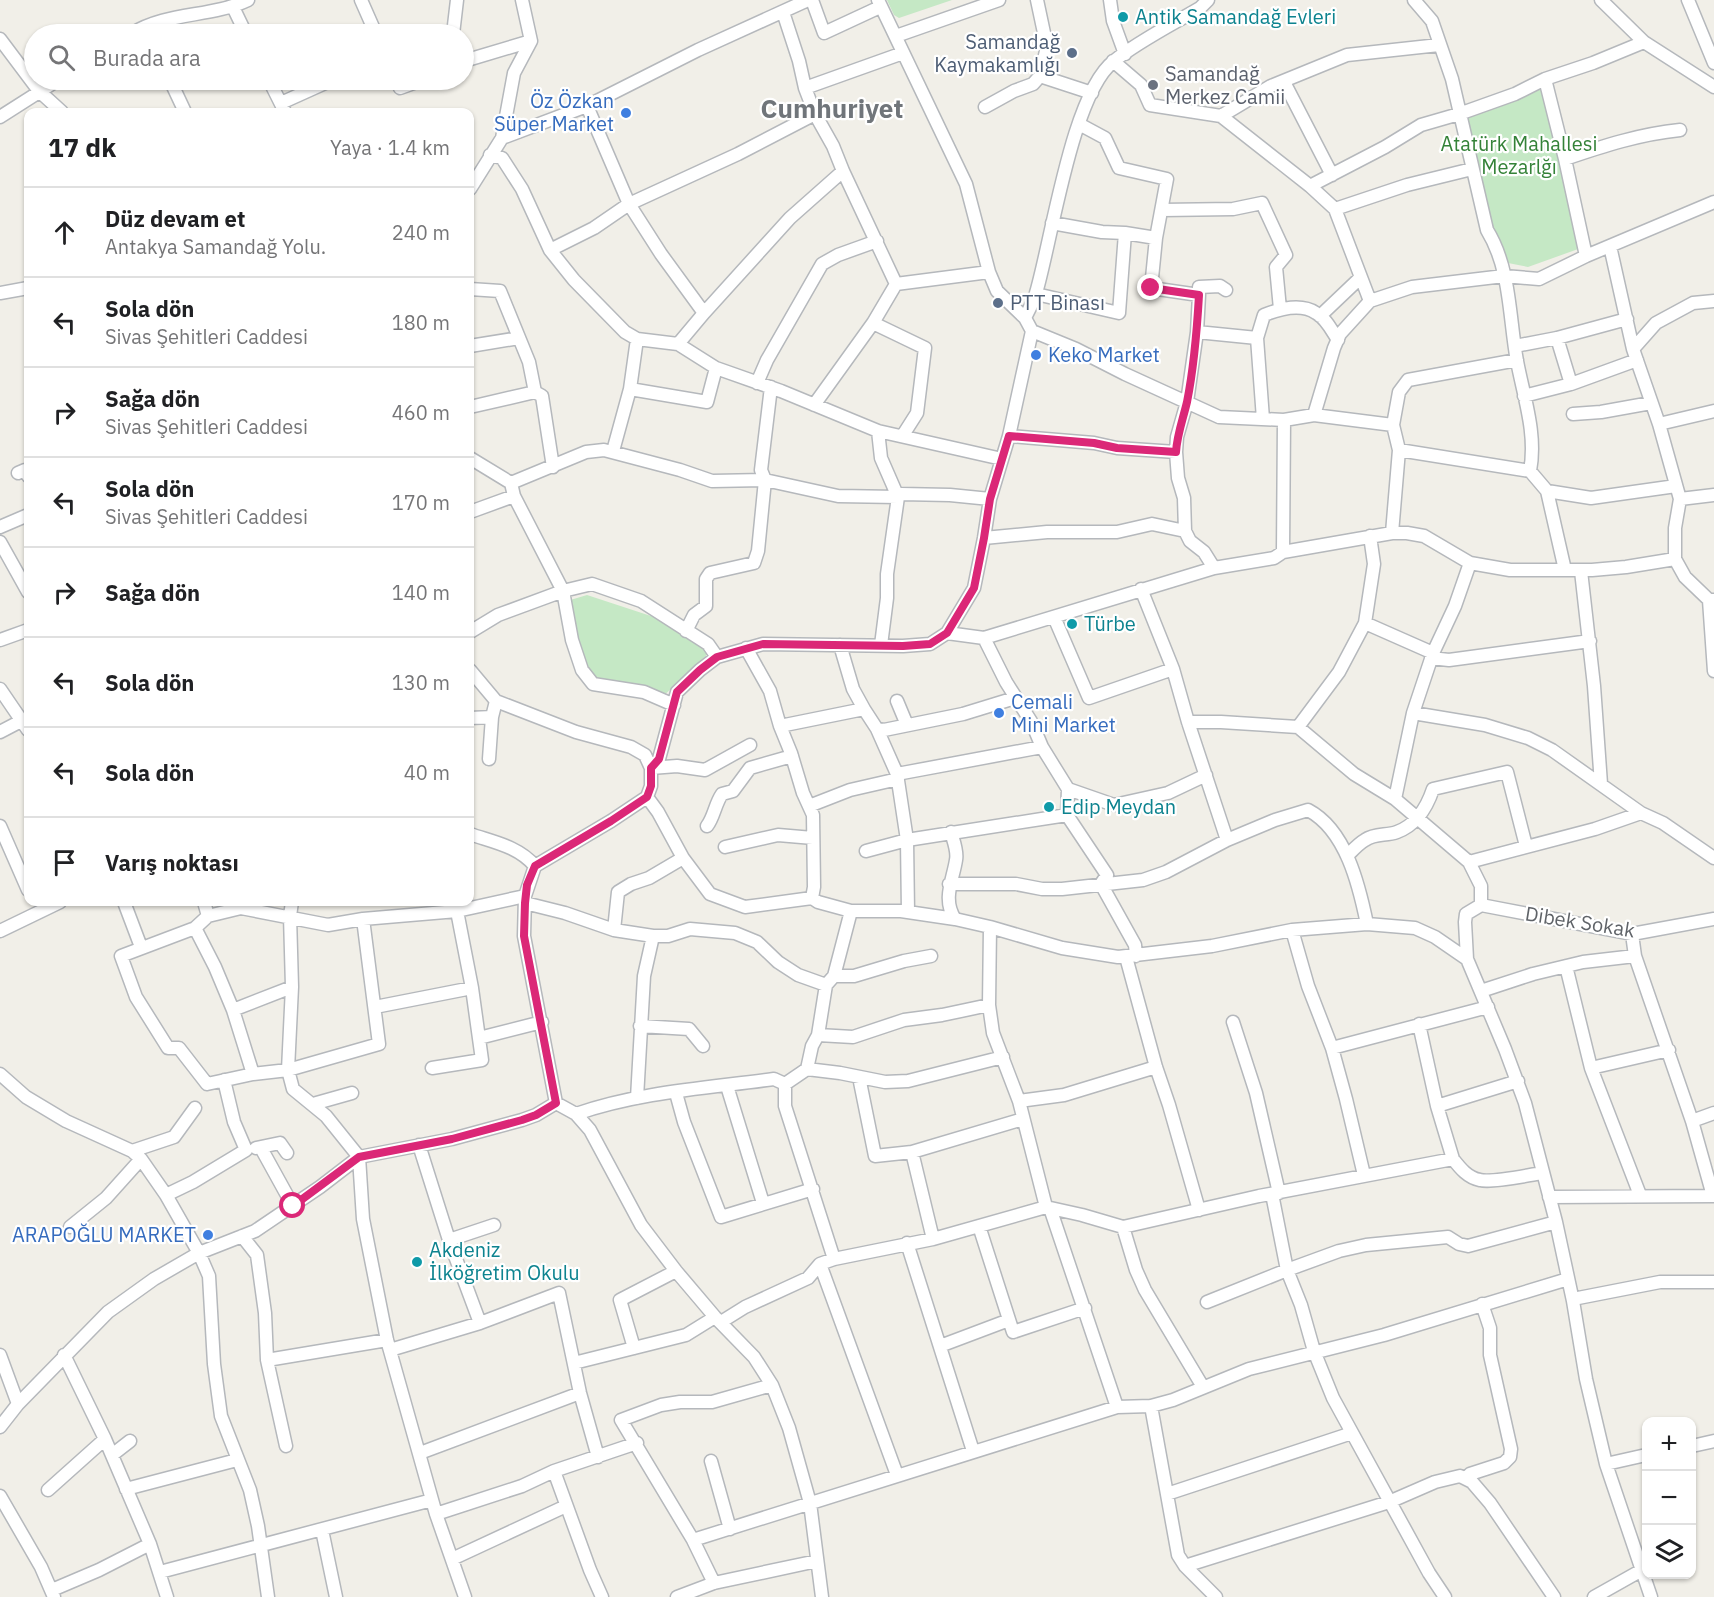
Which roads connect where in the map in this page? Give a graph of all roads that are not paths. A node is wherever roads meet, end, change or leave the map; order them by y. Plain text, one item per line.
1 (248, 0) edge
2 (361, 0) edge
3 (457, 0) edge
4 (522, 0) edge
5 (810, 0) edge
6 (1037, 0) edge
7 (1110, 0) edge
8 (1206, 0) edge
9 (1414, 0) edge
10 (1601, 0) edge
11 (1688, 0) edge
12 (995, 1) edge
13 (879, 4) edge
14 (233, 7) junction
15 (783, 12) junction
16 (160, 24) edge
17 (241, 24) edge
18 (372, 24) edge
19 (454, 24) edge
20 (896, 36) junction
21 (0, 39) edge
22 (531, 41) junction
23 (1644, 42) junction
24 (1439, 45) junction
25 (903, 53) junction
26 (1125, 54) junction
27 (474, 58) edge
28 (1113, 61) junction
29 (1714, 63) edge
30 (24, 71) edge
31 (1040, 76) junction
32 (1545, 79) junction
33 (1284, 82) junction
34 (1714, 87) edge
35 (805, 88) junction
36 (175, 90) edge
37 (274, 90) edge
38 (314, 90) edge
39 (39, 91) joint
40 (1092, 93) junction
41 (587, 106) junction
42 (283, 107) edge
43 (985, 107) dead end
44 (58, 108) edge
45 (183, 108) edge
46 (815, 114) junction
47 (1459, 114) junction
48 (1221, 116) junction
49 (0, 117) edge
50 (1079, 124) junction
51 (1680, 130) dead end
52 (502, 138) junction
53 (490, 155) junction
54 (1565, 159) junction
55 (1472, 169) junction
56 (843, 171) junction
57 (1332, 175) junction
58 (474, 182) edge
59 (1310, 186) junction
60 (1714, 202) edge
61 (629, 204) junction
62 (1335, 209) junction
63 (1162, 210) junction
64 (1052, 223) junction
65 (1125, 233) junction
66 (1156, 238) junction
67 (877, 241) junction
68 (1610, 246) junction
69 (549, 250) junction
70 (1586, 256) junction
71 (988, 272) junction
72 (1504, 276) junction
73 (1360, 278) junction
74 (896, 284) junction
75 (24, 289) edge
76 (474, 289) edge
77 (1226, 290) dead end
78 (0, 293) edge
79 (1036, 294) junction
80 (1199, 295) junction
81 (1370, 301) junction
82 (1714, 301) edge
83 (1280, 309) junction
84 (704, 313) junction
85 (1320, 316) junction
86 (1025, 318) junction
87 (1627, 319) junction
88 (873, 323) junction
89 (1032, 331) junction
90 (1197, 332) junction
91 (519, 338) junction
92 (1257, 338) junction
93 (1557, 338) junction
94 (637, 339) junction
95 (1338, 340) junction
96 (678, 344) junction
97 (474, 345) edge
98 (1515, 346) junction
99 (1635, 354) junction
100 (1517, 360) junction
101 (716, 368) junction
102 (757, 383) junction
103 (1570, 384) junction
104 (771, 387) junction
105 (630, 389) junction
106 (535, 392) junction
107 (1524, 396) junction
108 (1187, 402) junction
109 (1651, 403) junction
110 (814, 405) junction
111 (474, 406) edge
112 (1714, 411) edge
113 (1573, 414) dead end
114 (1314, 415) junction
115 (1263, 419) junction
116 (1284, 420) junction
117 (1659, 424) junction
118 (1393, 425) junction
119 (878, 431) junction
120 (903, 435) junction
121 (1009, 436) junction
122 (1399, 450) junction
123 (613, 451) junction
124 (1176, 452) junction
125 (1002, 459) junction
126 (474, 460) edge
127 (553, 466) junction
128 (1530, 471) junction
129 (765, 480) junction
130 (511, 483) junction
131 (1676, 486) junction
132 (1547, 490) junction
133 (1714, 495) edge
134 (514, 496) junction
135 (898, 497) junction
136 (990, 499) junction
137 (1680, 500) junction
138 (474, 511) edge
139 (24, 517) edge
140 (0, 527) edge
141 (1185, 531) junction
142 (1392, 533) junction
143 (1370, 536) junction
144 (984, 538) junction
145 (0, 542) edge
146 (1283, 552) junction
147 (1675, 559) junction
148 (1470, 563) junction
149 (1214, 568) junction
150 (1565, 570) junction
151 (1581, 571) junction
152 (24, 585) edge
153 (1141, 589) junction
154 (563, 591) junction
155 (1712, 600) edge
156 (1054, 617) junction
157 (1365, 623) junction
158 (474, 630) edge
159 (24, 631) edge
160 (686, 631) junction
161 (947, 633) junction
162 (984, 638) junction
163 (0, 640) edge
164 (1590, 641) junction
165 (840, 645) junction
166 (881, 645) junction
167 (746, 648) junction
168 (1432, 655) junction
169 (717, 657) junction
170 (1173, 669) junction
171 (1714, 671) edge
172 (474, 675) edge
173 (0, 689) edge
174 (1015, 698) junction
175 (496, 701) junction
176 (897, 701) dead end
177 (674, 705) junction
178 (864, 709) junction
179 (1413, 713) junction
180 (492, 717) junction
181 (474, 718) edge
182 (1188, 722) junction
183 (24, 724) edge
184 (24, 725) edge
185 (907, 725) junction
186 (780, 726) junction
187 (1298, 728) junction
188 (877, 729) junction
189 (0, 732) edge
190 (750, 745) dead end
191 (1042, 747) junction
192 (792, 756) junction
193 (489, 759) dead end
194 (651, 768) junction
195 (1206, 776) junction
196 (897, 777) junction
197 (1601, 784) junction
198 (1068, 789) junction
199 (647, 797) junction
200 (1395, 799) junction
201 (809, 806) junction
202 (1641, 813) junction
203 (1067, 815) junction
204 (1417, 818) junction
205 (0, 826) edge
206 (706, 826) dead end
207 (951, 832) junction
208 (474, 835) edge
209 (813, 838) junction
210 (907, 840) junction
211 (1227, 840) junction
212 (1526, 846) junction
213 (725, 847) dead end
214 (866, 851) dead end
215 (1347, 856) junction
216 (683, 858) junction
217 (1714, 858) edge
218 (1469, 862) junction
219 (535, 866) junction
220 (24, 881) edge
221 (949, 884) junction
222 (1101, 884) junction
223 (812, 898) junction
224 (525, 899) junction
225 (1481, 904) junction
226 (126, 906) edge
227 (205, 906) edge
228 (238, 906) edge
229 (246, 906) edge
230 (292, 906) edge
231 (36, 907) edge
232 (457, 911) junction
233 (851, 911) junction
234 (908, 912) junction
235 (208, 916) junction
236 (291, 916) junction
237 (363, 919) junction
238 (955, 919) junction
239 (1714, 919) edge
240 (1367, 924) junction
241 (990, 927) junction
242 (195, 928) junction
243 (614, 930) junction
244 (1292, 930) junction
245 (0, 931) edge
246 (1632, 934) junction
247 (653, 936) junction
248 (141, 947) junction
249 (931, 956) dead end
250 (1635, 956) junction
251 (1131, 957) junction
252 (1467, 958) junction
253 (1566, 966) junction
254 (830, 980) junction
255 (292, 987) junction
256 (472, 988) junction
257 (1481, 991) junction
258 (989, 1005) junction
259 (375, 1006) junction
260 (1488, 1007) junction
261 (233, 1010) junction
262 (542, 1022) junction
263 (1233, 1022) dead end
264 (1419, 1024) junction
265 (640, 1026) junction
266 (818, 1035) junction
267 (479, 1038) junction
268 (703, 1046) dead end
269 (1332, 1048) junction
270 (1669, 1050) junction
271 (1003, 1057) junction
272 (1156, 1067) junction
273 (432, 1068) dead end
274 (1591, 1068) junction
275 (807, 1069) junction
276 (288, 1070) junction
277 (253, 1074) junction
278 (859, 1077) junction
279 (2, 1079) edge
280 (225, 1080) junction
281 (1518, 1082) junction
282 (785, 1084) junction
283 (727, 1086) junction
284 (352, 1093) dead end
285 (675, 1093) junction
286 (637, 1098) junction
287 (1019, 1101) junction
288 (556, 1103) junction
289 (313, 1104) junction
290 (1437, 1106) junction
291 (195, 1108) dead end
292 (1714, 1113) edge
293 (576, 1114) junction
294 (1023, 1119) junction
295 (1692, 1121) junction
296 (419, 1145) junction
297 (261, 1148) junction
298 (246, 1150) junction
299 (912, 1152) junction
300 (287, 1153) dead end
301 (137, 1155) junction
302 (359, 1157) junction
303 (1454, 1159) junction
304 (1543, 1173) junction
305 (1364, 1175) junction
306 (813, 1189) junction
307 (1275, 1194) junction
308 (1640, 1195) junction
309 (166, 1196) junction
310 (1714, 1196) edge
311 (1548, 1197) junction
312 (763, 1203) junction
313 (293, 1206) junction
314 (1048, 1208) junction
315 (1200, 1210) junction
316 (1556, 1222) junction
317 (494, 1225) dead end
318 (979, 1226) junction
319 (70, 1227) dead end
320 (1123, 1227) junction
321 (242, 1236) junction
322 (933, 1239) junction
323 (449, 1240) junction
324 (908, 1243) junction
325 (199, 1253) junction
326 (834, 1258) junction
327 (820, 1264) junction
328 (1287, 1270) junction
329 (676, 1271) junction
330 (1568, 1279) junction
331 (1714, 1282) edge
332 (1573, 1299) junction
333 (1207, 1302) dead end
334 (1482, 1304) junction
335 (1085, 1308) junction
336 (718, 1320) junction
337 (1009, 1320) junction
338 (480, 1323) junction
339 (388, 1345) junction
340 (940, 1346) junction
341 (633, 1348) junction
342 (1314, 1352) junction
343 (0, 1355) edge
344 (64, 1355) junction
345 (267, 1360) junction
346 (574, 1363) junction
347 (772, 1385) junction
348 (1203, 1387) junction
349 (580, 1394) junction
350 (18, 1404) junction
351 (1151, 1406) junction
352 (1117, 1407) junction
353 (0, 1427) edge
354 (1352, 1433) junction
355 (105, 1439) junction
356 (130, 1441) dead end
357 (1714, 1441) edge
358 (637, 1443) junction
359 (1696, 1445) edge
360 (286, 1446) dead end
361 (973, 1451) junction
362 (420, 1453) junction
363 (112, 1455) junction
364 (1642, 1456) edge
365 (598, 1457) junction
366 (237, 1460) junction
367 (711, 1461) dead end
368 (1606, 1464) junction
369 (554, 1471) junction
370 (897, 1475) junction
371 (1467, 1477) junction
372 (126, 1489) junction
373 (48, 1490) dead end
374 (1167, 1494) junction
375 (0, 1496) edge
376 (432, 1500) junction
377 (1389, 1502) junction
378 (810, 1503) junction
379 (566, 1506) junction
380 (436, 1514) junction
381 (730, 1529) junction
382 (322, 1530) junction
383 (693, 1540) junction
384 (150, 1544) junction
385 (260, 1545) junction
386 (452, 1559) junction
387 (817, 1561) junction
388 (1185, 1566) junction
389 (1642, 1570) joint
390 (160, 1572) junction
391 (1645, 1579) edge
392 (714, 1583) junction
393 (53, 1593) edge
394 (167, 1597) edge
395 (268, 1597) edge
396 (336, 1597) edge
397 (465, 1597) edge
398 (602, 1597) edge
399 (677, 1597) edge
400 (822, 1597) edge
401 (1216, 1597) edge
402 (1445, 1597) edge
403 (1554, 1597) edge
404 (1594, 1597) edge
405 (1651, 1597) edge

1 - 14 street
2 - 18 street
3 - 19 street
4 - 22 street
5 - 13 street
5 - 15 street
6 - 31 street
7 - 26 street
8 - 26 street
9 - 24 street
10 - 23 street
11 - 29 street
12 - 20 street
13 - 20 street
14 - 16 street
14 - 17 street
15 - 35 street
15 - 41 street
20 - 25 street
21 - 30 street
22 - 27 street
22 - 52 street
23 - 32 street
23 - 34 street
24 - 33 street
24 - 47 street
25 - 35 street
25 - 71 street
26 - 28 street
28 - 40 street
28 - 48 street
31 - 40 street
31 - 43 street
32 - 47 street
32 - 54 street
33 - 48 street
33 - 57 street
35 - 46 street
36 - 45 street
37 - 42 street
38 - 42 street
39 - 44 street
39 - 49 street
40 - 50 street
41 - 52 street
41 - 61 street
46 - 56 street
46 - 61 street
47 - 55 street
47 - 57 street
48 - 59 street
50 - 63 street
50 - 64 street
51 - 54 street
52 - 53 street
53 - 58 street
53 - 69 street
54 - 70 street
55 - 62 street
55 - 72 street
56 - 67 street
56 - 84 street
57 - 59 street
59 - 62 street
60 - 68 street
61 - 69 street
61 - 84 street
62 - 73 street
63 - 66 street
63 - 83 street
64 - 65 street
64 - 79 street
65 - 66 street
65 - 79 street
66 - 80 street
67 - 74 street
67 - 102 street
68 - 70 street
68 - 87 street
69 - 94 street
70 - 72 street
71 - 74 street
71 - 86 street
72 - 81 street
72 - 98 street
73 - 81 street
73 - 85 street
74 - 88 street
75 - 78 street
76 - 91 street
77 - 80 street
79 - 86 street
80 - 90 street
81 - 95 street
82 - 99 street
83 - 85 street
83 - 92 street
84 - 96 street
85 - 95 street
86 - 89 street
87 - 93 street
87 - 99 street
88 - 110 street
88 - 120 street
89 - 108 street
89 - 121 street
90 - 92 street
90 - 108 street
91 - 97 street
91 - 106 street
92 - 115 street
93 - 98 street
93 - 103 street
94 - 96 street
94 - 105 street
95 - 114 street
96 - 101 street
98 - 100 street
99 - 103 street
99 - 109 street
100 - 107 street
100 - 118 street
101 - 102 street
101 - 105 street
102 - 104 street
103 - 107 street
104 - 110 street
104 - 129 street
105 - 123 street
106 - 111 street
106 - 127 street
107 - 128 street
108 - 115 street
108 - 124 street
109 - 113 street
109 - 117 street
110 - 119 street
112 - 117 street
114 - 116 street
114 - 118 street
115 - 116 street
116 - 146 street
117 - 131 street
118 - 122 street
119 - 120 street
119 - 135 street
120 - 125 street
121 - 124 street
121 - 125 street
122 - 128 street
122 - 142 street
123 - 127 street
123 - 129 street
124 - 141 street
125 - 136 street
126 - 130 street
127 - 130 street
128 - 132 street
129 - 135 street
129 - 160 street
130 - 134 street
131 - 132 street
131 - 137 street
132 - 150 street
133 - 137 street
134 - 138 street
134 - 154 street
135 - 136 street
135 - 166 street
136 - 144 street
137 - 147 street
139 - 140 street
141 - 144 street
141 - 149 street
142 - 143 street
142 - 148 street
143 - 146 street
143 - 157 street
144 - 161 street
145 - 152 street
146 - 149 street
147 - 151 street
147 - 155 street
148 - 150 street
148 - 168 street
149 - 153 street
150 - 151 street
151 - 164 street
153 - 156 street
153 - 170 street
154 - 158 street
154 - 160 street
154 - 177 street
155 - 171 street
156 - 162 street
156 - 170 street
157 - 168 street
157 - 187 street
159 - 163 street
160 - 169 street
161 - 162 street
161 - 166 street
162 - 174 street
164 - 168 street
164 - 197 street
165 - 166 street
165 - 167 street
165 - 178 street
167 - 169 street
167 - 186 street
168 - 179 street
169 - 177 street
170 - 182 street
172 - 175 street
173 - 183 street
174 - 185 street
174 - 191 street
175 - 180 street
175 - 194 street
176 - 185 street
177 - 194 street
178 - 186 street
178 - 188 street
179 - 197 street
179 - 200 street
180 - 181 street
180 - 193 street
182 - 187 street
182 - 195 street
184 - 189 street
185 - 188 street
186 - 192 street
187 - 200 street
188 - 196 street
190 - 194 street
191 - 196 street
191 - 198 street
192 - 201 street
192 - 206 street
194 - 199 street
195 - 198 street
195 - 211 street
196 - 201 street
196 - 210 street
197 - 202 street
198 - 203 street
199 - 216 street
199 - 219 street
200 - 204 street
201 - 209 street
202 - 212 street
202 - 217 street
203 - 207 street
203 - 222 street
204 - 212 street
204 - 215 street
204 - 218 street
205 - 220 street
207 - 210 street
207 - 221 street
208 - 219 street
209 - 213 street
209 - 223 street
210 - 214 street
210 - 234 street
211 - 215 street
211 - 222 street
212 - 218 street
215 - 240 street
216 - 223 street
216 - 243 street
218 - 225 street
219 - 224 street
221 - 222 street
221 - 238 street
222 - 251 street
223 - 233 street
224 - 232 street
224 - 243 street
224 - 262 street
225 - 246 street, Dibek Sokak
225 - 252 street
226 - 248 street
227 - 235 street
228 - 235 street
229 - 236 street
230 - 236 street
231 - 245 street
232 - 237 street
232 - 256 street
233 - 234 street
233 - 254 street
234 - 238 street
235 - 242 street
236 - 237 street
236 - 255 street
237 - 259 street
238 - 241 street
239 - 246 street, Dibek Sokak
240 - 244 street
240 - 252 street
241 - 251 street
241 - 258 street
242 - 248 street
242 - 261 street
243 - 247 street
244 - 251 street
244 - 269 street
246 - 250 street
247 - 254 street
247 - 265 street
248 - 280 street
249 - 254 street
250 - 253 street
250 - 270 street
251 - 272 street
252 - 257 street
253 - 257 street
253 - 274 street
254 - 266 street
255 - 261 street
255 - 276 street
256 - 259 street
256 - 267 street
257 - 260 street
258 - 266 street
258 - 271 street
259 - 276 street
260 - 264 street
260 - 281 street
261 - 277 street
262 - 267 street
262 - 288 street
263 - 307 street
264 - 269 street
264 - 290 street
265 - 268 street
265 - 286 street
266 - 275 street
267 - 273 street
269 - 305 street
270 - 274 street
270 - 295 street
271 - 278 street
271 - 287 street
272 - 287 street
272 - 315 street
274 - 308 street
275 - 278 street
275 - 282 street
276 - 277 street
276 - 289 street
277 - 280 street
278 - 299 street
279 - 301 street
280 - 298 street
281 - 290 street
281 - 304 street
282 - 283 street
282 - 306 street
283 - 285 street
283 - 312 street
284 - 289 street
285 - 286 street
285 - 312 street
286 - 293 street
287 - 294 street
288 - 293 street
288 - 296 street
289 - 302 street
290 - 303 street
291 - 301 street
292 - 295 street
293 - 329 street
294 - 299 street
294 - 314 street
295 - 310 street
296 - 302 street
296 - 323 street
297 - 298 street
297 - 300 street
297 - 313 street
298 - 309 street
299 - 322 street
301 - 309 street
301 - 319 street
302 - 313 street
302 - 339 street
303 - 304 street
303 - 305 street
304 - 311 street
305 - 307 street
306 - 312 street
306 - 326 street
307 - 315 street
307 - 328 street
308 - 310 street
308 - 311 street
309 - 325 street
311 - 316 street
313 - 321 street
314 - 318 street
314 - 320 street
314 - 335 street
315 - 320 street
316 - 328 street
316 - 330 street
317 - 323 street
318 - 322 street
318 - 337 street
320 - 348 street
321 - 325 street
321 - 345 street
322 - 324 street
323 - 338 street
324 - 326 street
324 - 340 street
325 - 344 street
325 - 366 street
326 - 327 street
327 - 336 street
327 - 370 street
328 - 333 street
328 - 342 street
329 - 336 street
329 - 341 street
330 - 332 street
330 - 334 street
331 - 332 street
332 - 368 street
334 - 342 street
334 - 371 street
335 - 337 street
335 - 352 street
336 - 341 street
336 - 347 street
337 - 340 street
338 - 339 street
338 - 346 street
339 - 345 street
339 - 362 street
340 - 361 street
341 - 346 street
342 - 348 street
342 - 354 street
343 - 350 street
344 - 350 street
344 - 355 street
345 - 360 street
346 - 349 street
347 - 358 street
347 - 378 street
348 - 351 street
349 - 362 street
349 - 365 street
350 - 353 street
351 - 352 street
351 - 374 street
352 - 361 street
354 - 374 street
354 - 377 street
355 - 363 street
355 - 373 street
356 - 363 street
357 - 359 street
358 - 365 street
358 - 383 street
361 - 370 street
362 - 376 street
363 - 372 street
364 - 368 street
365 - 369 street
366 - 372 street
366 - 385 street
367 - 381 street
368 - 389 street
369 - 379 street
369 - 380 street
370 - 378 street
371 - 377 street
371 - 403 street
372 - 384 street
374 - 388 street
375 - 393 street
376 - 380 street
376 - 382 street
377 - 388 street
377 - 402 street
378 - 381 street
378 - 387 street
379 - 386 street
379 - 398 street
380 - 386 street
381 - 383 street
382 - 385 street
382 - 396 street
383 - 392 street
384 - 390 street
384 - 393 street
385 - 390 street
385 - 395 street
386 - 397 street
387 - 392 street
387 - 400 street
388 - 401 street
389 - 404 street
390 - 394 street
391 - 405 street
392 - 399 street

